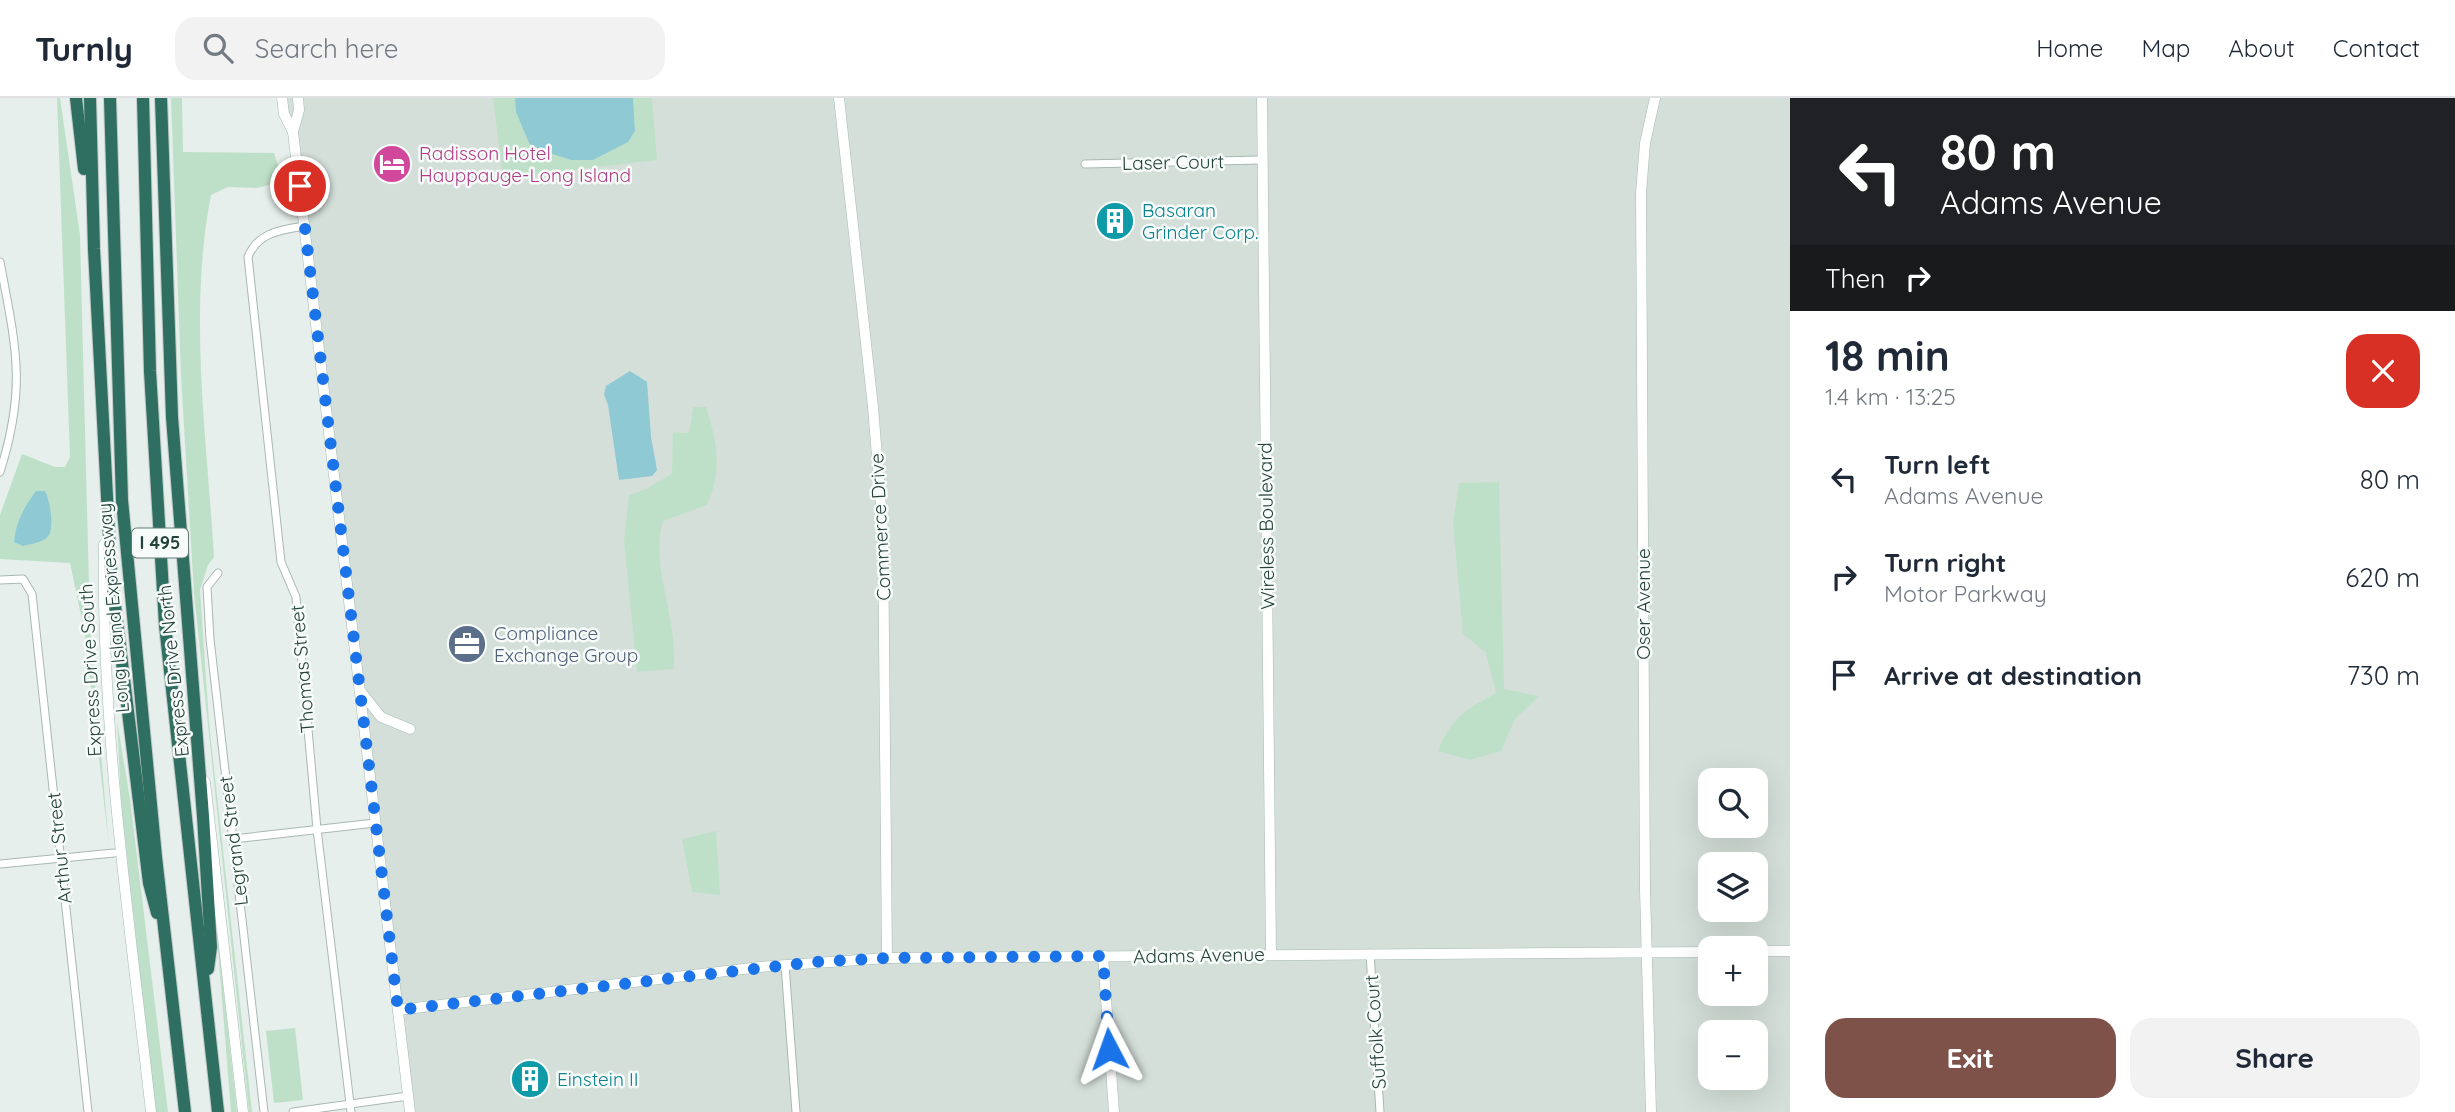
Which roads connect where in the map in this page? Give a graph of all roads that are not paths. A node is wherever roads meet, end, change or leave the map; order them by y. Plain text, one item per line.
1 (76, 98) edge
2 (90, 98) edge
3 (110, 98) edge
4 (143, 98) edge
5 (282, 98) edge
6 (298, 98) edge
7 (839, 98) edge
8 (1262, 98) edge
9 (1655, 98) edge
10 (161, 100) edge
11 (293, 132) junction
12 (1261, 160) junction
13 (1085, 163) dead end
14 (305, 226) junction
15 (94, 249) junction
16 (0, 262) edge
17 (0, 472) edge
18 (105, 484) junction
19 (218, 573) dead end
20 (0, 580) edge
21 (360, 690) junction
22 (410, 729) dead end
23 (196, 731) junction
24 (375, 823) junction
25 (317, 829) junction
26 (233, 839) junction
27 (114, 853) dead end
28 (60, 858) junction
29 (0, 864) edge
30 (1768, 951) edge
31 (1790, 951) edge
32 (1698, 952) edge
33 (1370, 953) junction
34 (1649, 953) junction
35 (1271, 954) junction
36 (1103, 956) junction
37 (887, 958) junction
38 (170, 961) junction
39 (785, 965) junction
40 (205, 986) junction
41 (398, 1010) junction
42 (408, 1096) junction
43 (350, 1108) edge
44 (88, 1112) edge
45 (151, 1112) edge
46 (185, 1112) edge
47 (218, 1112) edge
48 (243, 1112) edge
49 (264, 1112) edge
50 (293, 1112) edge
51 (410, 1112) edge
52 (796, 1112) edge
53 (1114, 1112) edge
54 (1380, 1112) edge
55 (1651, 1112) edge

1 - 15 highway
2 - 15 highway, Express Drive South
3 - 38 highway, Long Island Expressway / I 495
4 - 40 highway, I 495
5 - 11 street
6 - 11 street
7 - 37 street, Commerce Drive
8 - 12 street, Wireless Boulevard
9 - 34 street, Oser Avenue
10 - 23 highway, Express Drive North
11 - 14 street
12 - 13 street, Laser Court
12 - 35 street, Wireless Boulevard
14 - 21 street
14 - 25 street, Thomas Street
15 - 18 highway, Express Drive South
16 - 17 street
18 - 38 highway
18 - 45 street, Express Drive South
19 - 26 street, Legrand Street
20 - 28 street, Arthur Street
21 - 22 street
21 - 24 street
23 - 40 highway
23 - 48 street, Express Drive North
24 - 25 street
24 - 41 street
25 - 26 street
25 - 43 street, Thomas Street
26 - 49 street, Legrand Street
27 - 28 street
28 - 29 street
28 - 44 street, Arthur Street
30 - 31 street
32 - 34 street, Adams Avenue
33 - 34 street, Adams Avenue
33 - 35 street, Adams Avenue
33 - 54 street, Suffolk Court
34 - 55 street, Oser Avenue
35 - 36 street, Adams Avenue
36 - 37 street, Adams Avenue
36 - 53 street
37 - 39 street, Adams Avenue
38 - 46 highway, Long Island Expressway / I 495
39 - 41 street, Adams Avenue
39 - 52 street
40 - 47 highway, I 495
41 - 42 street
42 - 43 street
42 - 51 street
43 - 50 street

